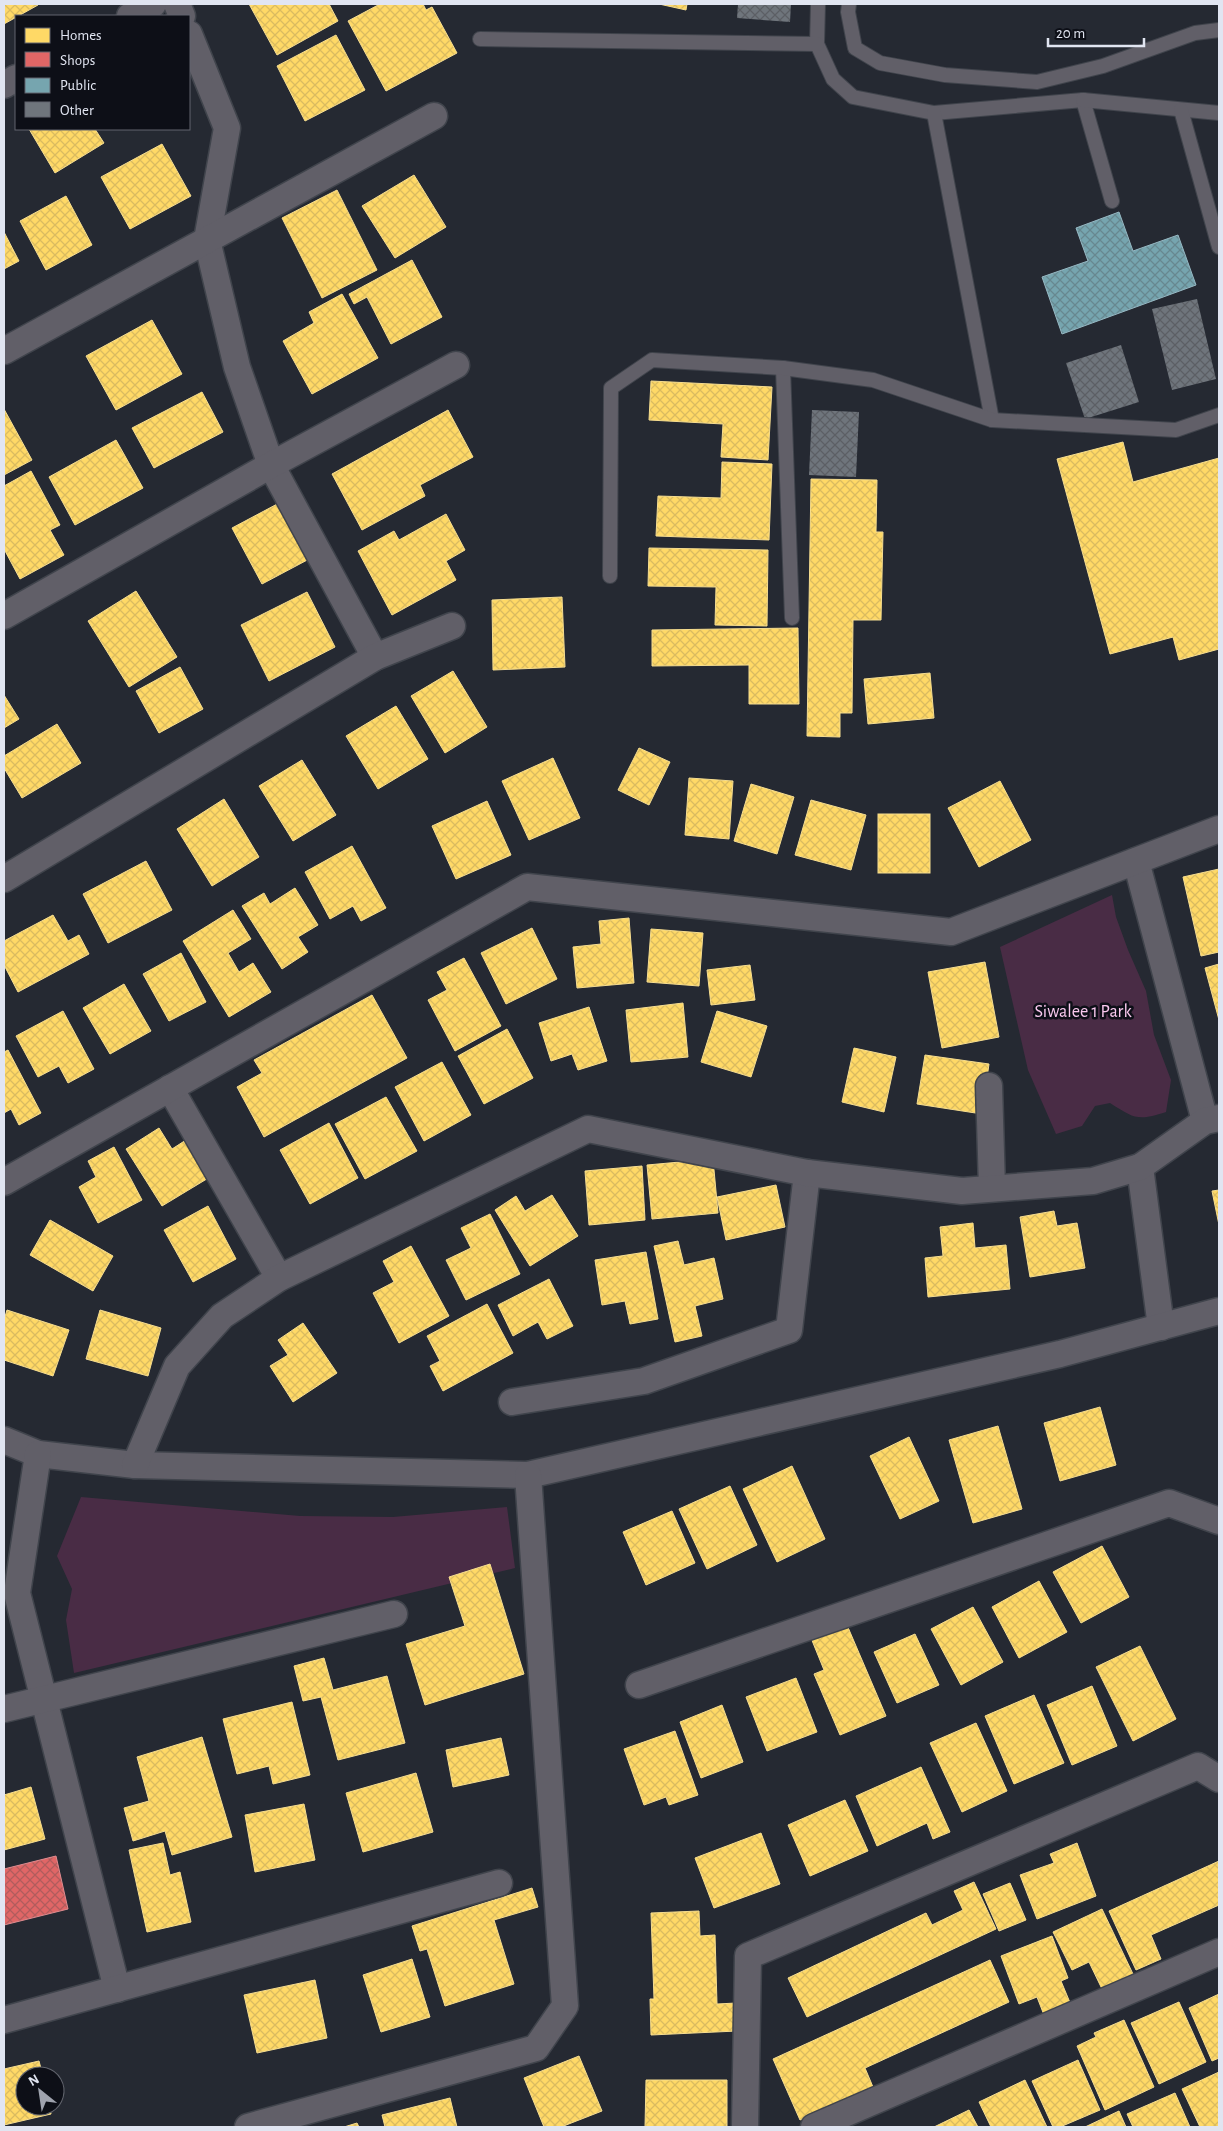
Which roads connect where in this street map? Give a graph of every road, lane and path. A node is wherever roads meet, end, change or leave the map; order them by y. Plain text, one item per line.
1 (153, 4) edge
2 (818, 4) edge
3 (849, 4) edge
4 (132, 15) edge
5 (1219, 30) edge
6 (190, 36) edge
7 (480, 39) dead end
8 (817, 44) junction
9 (15, 79) edge
10 (4, 85) edge
11 (1083, 100) junction
12 (1181, 110) junction
13 (934, 113) junction
14 (1219, 113) edge
15 (434, 116) dead end
16 (1112, 201) dead end
17 (207, 240) junction
18 (1219, 247) edge
19 (4, 351) edge
20 (456, 365) dead end
21 (783, 368) junction
22 (1219, 416) edge
23 (992, 420) junction
24 (271, 465) junction
25 (610, 576) dead end
26 (4, 616) edge
27 (792, 618) dead end
28 (452, 626) dead end
29 (375, 658) junction
30 (1219, 829) edge
31 (1136, 862) junction
32 (4, 879) edge
33 (989, 1086) dead end
34 (170, 1088) junction
35 (1212, 1120) edge
36 (1140, 1167) junction
37 (807, 1172) junction
38 (4, 1182) edge
39 (992, 1188) junction
40 (279, 1278) junction
41 (1219, 1311) edge
42 (1161, 1327) junction
43 (512, 1402) dead end
44 (4, 1440) edge
45 (38, 1454) junction
46 (135, 1465) junction
47 (528, 1475) junction
48 (1219, 1521) edge
49 (394, 1614) dead end
50 (640, 1685) dead end
51 (44, 1698) junction
52 (4, 1708) edge
53 (1219, 1779) edge
54 (499, 1883) dead end
55 (1219, 1952) edge
56 (117, 1989) junction
57 (4, 2020) edge
58 (248, 2127) edge
59 (745, 2127) edge
60 (814, 2127) edge

1 - 4 street
2 - 8 lane
3 - 5 lane
6 - 17 street
7 - 8 lane
8 - 13 lane
9 - 10 street
11 - 12 lane
11 - 13 lane
11 - 16 lane
12 - 14 lane
12 - 18 lane
13 - 23 lane
15 - 17 street
17 - 19 street
17 - 24 street
20 - 24 street
21 - 23 lane
21 - 25 lane
21 - 27 lane
22 - 23 lane
24 - 26 street
24 - 29 street
28 - 29 street
29 - 32 street
30 - 31 street
31 - 34 street
31 - 35 street
33 - 39 street
34 - 38 street
34 - 40 street
35 - 36 street
36 - 39 street
36 - 42 street
37 - 39 street
37 - 40 street
37 - 43 street
40 - 46 street
41 - 42 street
42 - 47 street
44 - 45 street
45 - 46 street
45 - 51 street
46 - 47 street
47 - 58 street
48 - 50 street
49 - 51 street
51 - 52 street
51 - 56 street
53 - 59 street
54 - 56 street
55 - 60 street
56 - 57 street

